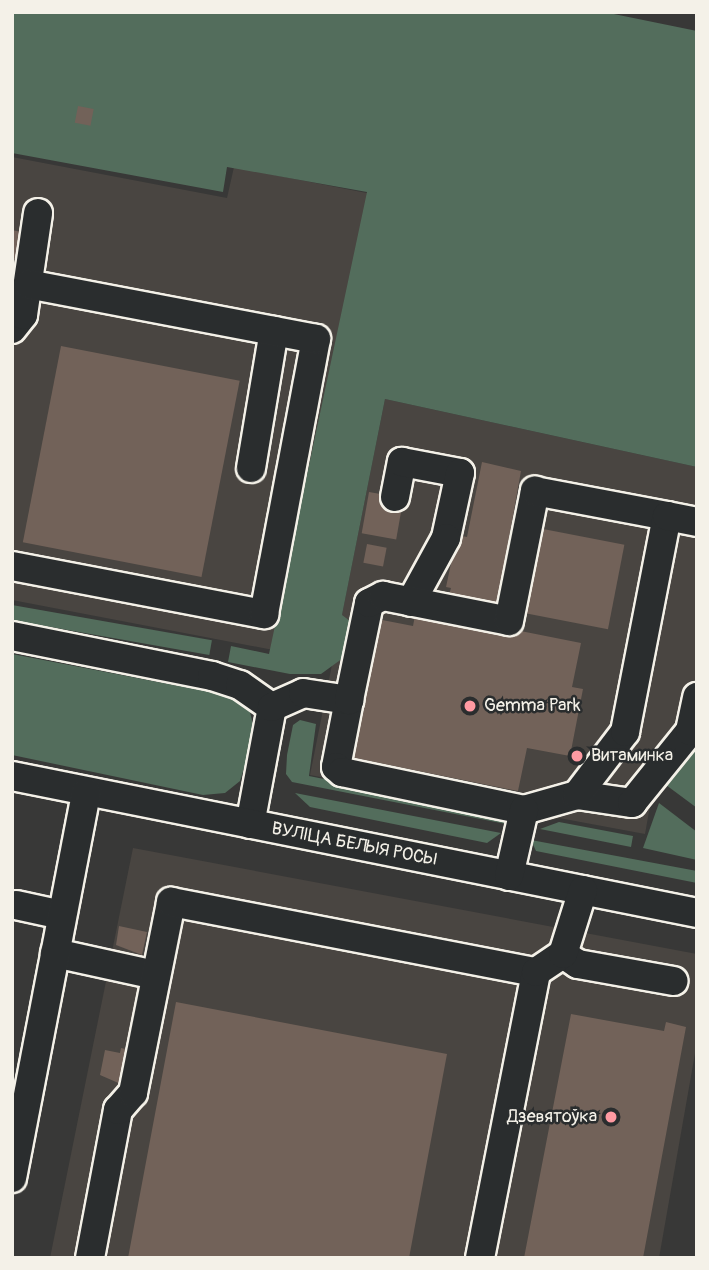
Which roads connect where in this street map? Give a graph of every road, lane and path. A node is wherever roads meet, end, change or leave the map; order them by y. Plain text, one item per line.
1 (38, 214) dead end
2 (28, 284) junction
3 (12, 329) edge
4 (275, 331) junction
5 (251, 468) dead end
6 (395, 497) dead end
7 (667, 516) junction
8 (697, 522) edge
9 (12, 566) edge
10 (411, 601) junction
11 (12, 636) edge
12 (697, 697) edge
13 (349, 700) junction
14 (272, 707) junction
15 (12, 776) edge
16 (86, 792) junction
17 (577, 795) junction
18 (524, 810) junction
19 (250, 824) junction
20 (509, 876) junction
21 (583, 890) junction
22 (16, 905) dead end
23 (697, 913) edge
24 (62, 915) junction
25 (55, 953) junction
26 (563, 954) junction
27 (536, 972) junction
28 (155, 975) junction
29 (673, 981) dead end
30 (12, 1178) edge
31 (90, 1258) edge
32 (481, 1258) edge

1 - 2 street
2 - 3 street
2 - 4 street
4 - 5 street
4 - 9 street
6 - 10 street
7 - 8 street
7 - 10 street
7 - 17 street
10 - 13 street
11 - 14 street
12 - 17 street
13 - 14 street
13 - 18 street
14 - 19 street
15 - 16 street, ВУЛІЦА БЕЛЫЯ РОСЫ
16 - 19 street, ВУЛІЦА БЕЛЫЯ РОСЫ
16 - 24 street
17 - 18 street
18 - 20 street
19 - 20 street, ВУЛІЦА БЕЛЫЯ РОСЫ
20 - 21 street, ВУЛІЦА БЕЛЫЯ РОСЫ
21 - 23 street, ВУЛІЦА БЕЛЫЯ РОСЫ
21 - 26 street
22 - 24 street
24 - 25 street
25 - 28 street
25 - 30 street
26 - 27 street
26 - 29 street
27 - 28 street
27 - 32 street
28 - 31 street

